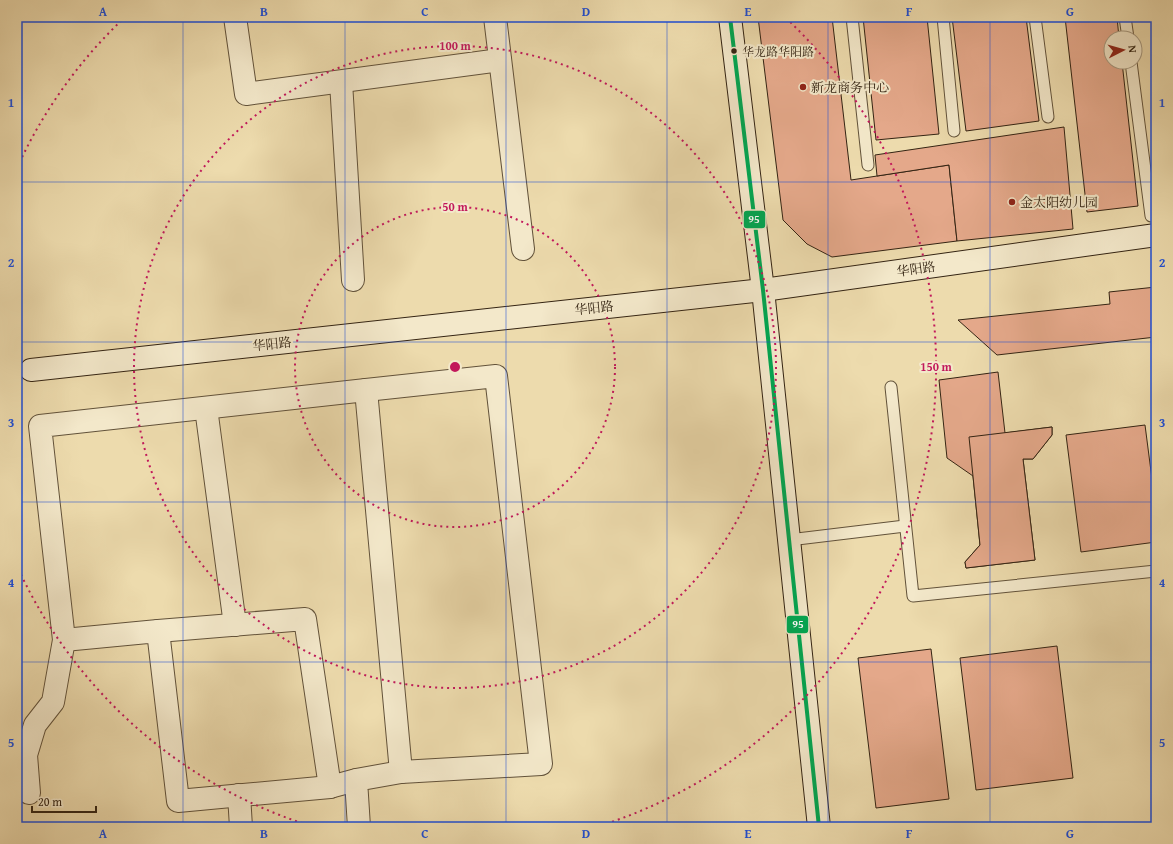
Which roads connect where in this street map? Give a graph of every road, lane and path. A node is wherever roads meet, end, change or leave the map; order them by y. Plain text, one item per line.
1 (235, 17) edge
2 (495, 17) edge
3 (730, 17) edge
4 (852, 17) edge
5 (943, 17) edge
6 (1035, 17) edge
7 (1125, 17) edge
8 (1127, 30) edge
9 (500, 60) junction
10 (1132, 70) edge
11 (341, 82) junction
12 (1048, 117) dead end
13 (954, 131) dead end
14 (868, 165) dead end
15 (1153, 226) edge
16 (523, 249) dead end
17 (353, 280) dead end
18 (762, 290) junction
19 (31, 370) dead end
20 (891, 387) dead end
21 (366, 390) junction
22 (206, 408) junction
23 (906, 526) junction
24 (789, 540) junction
25 (1156, 571) edge
26 (234, 625) junction
27 (158, 631) junction
28 (64, 640) junction
29 (401, 772) junction
30 (356, 780) junction
31 (330, 787) junction
32 (29, 792) dead end
33 (238, 795) junction
34 (241, 827) edge
35 (359, 827) edge
36 (819, 827) edge

1 - 11 street
2 - 9 street
3 - 18 street
4 - 14 lane
5 - 13 lane
6 - 12 lane
7 - 8 lane
9 - 11 street
9 - 16 street
10 - 15 lane
11 - 17 street
15 - 18 street, 华阳路
18 - 19 street, 华阳路
18 - 24 street
20 - 23 lane
21 - 22 street
21 - 29 street
21 - 29 street
22 - 26 street
22 - 28 street
23 - 24 lane
23 - 25 lane
24 - 36 street
26 - 27 street
26 - 31 street
27 - 28 street
27 - 33 street
28 - 32 street
29 - 30 street
30 - 31 street
30 - 35 street
31 - 33 street
33 - 34 street

